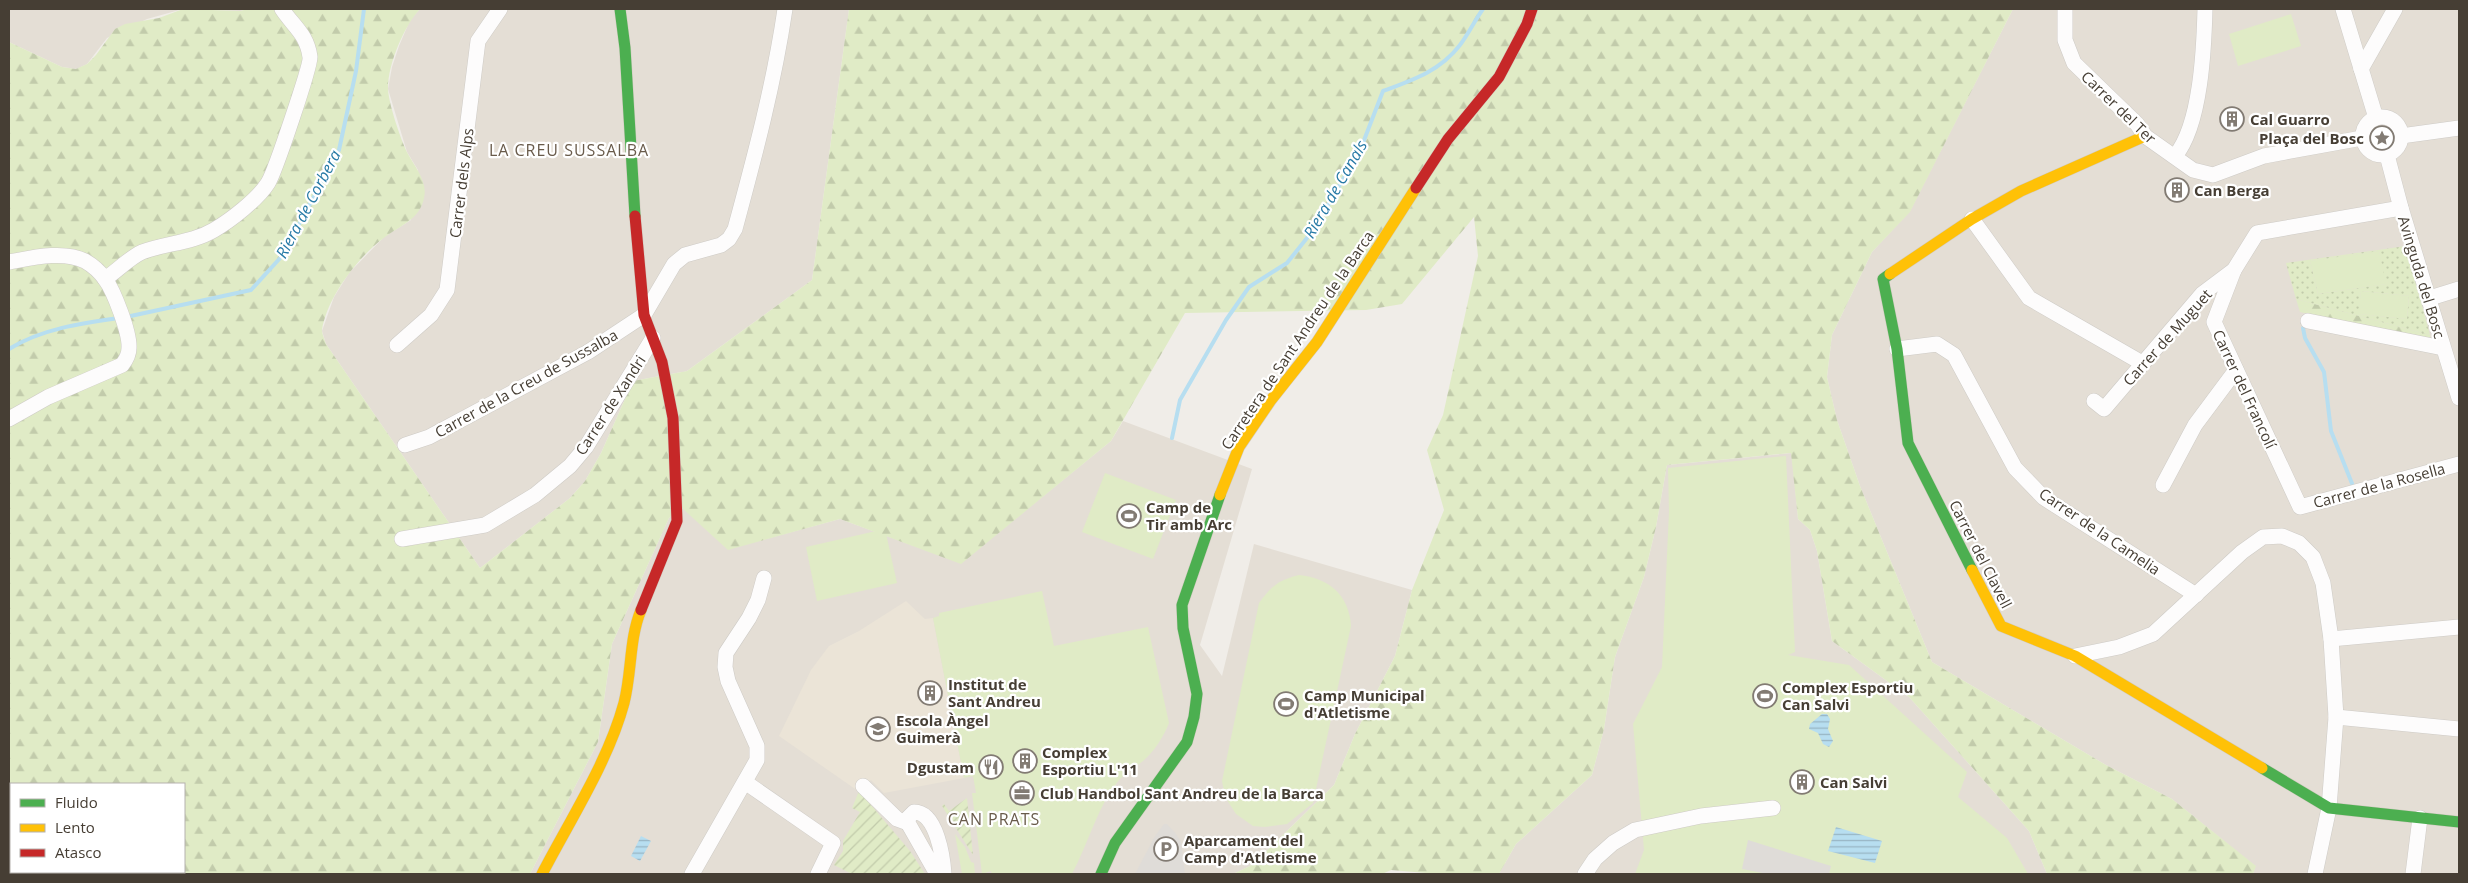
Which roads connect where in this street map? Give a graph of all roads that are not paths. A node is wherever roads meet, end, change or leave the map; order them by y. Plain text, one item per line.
1 (282, 9) edge
2 (500, 9) edge
3 (620, 9) edge
4 (785, 9) edge
5 (1532, 9) edge
6 (2065, 9) edge
7 (2205, 9) edge
8 (2343, 9) edge
9 (2395, 9) edge
10 (2361, 69) junction
11 (2376, 118) junction
12 (2459, 128) edge
13 (2145, 136) junction
14 (2401, 136) junction
15 (2362, 138) junction
16 (2387, 155) junction
17 (2174, 156) junction
18 (2401, 208) junction
19 (1972, 219) junction
20 (9, 262) edge
21 (2234, 270) junction
22 (105, 279) junction
23 (2459, 289) edge
24 (2430, 298) junction
25 (644, 315) junction
26 (2308, 321) dead end
27 (653, 338) junction
28 (397, 345) dead end
29 (2443, 348) junction
30 (1897, 349) junction
31 (2142, 364) junction
32 (2236, 370) junction
33 (2459, 398) edge
34 (2094, 401) dead end
35 (9, 419) edge
36 (404, 444) dead end
37 (2459, 464) edge
38 (2163, 485) dead end
39 (2300, 507) joint
40 (402, 539) dead end
41 (764, 578) dead end
42 (2196, 595) junction
43 (2459, 627) edge
44 (2332, 639) junction
45 (2075, 656) junction
46 (2336, 716) junction
47 (2459, 729) edge
48 (745, 782) junction
49 (863, 786) dead end
50 (1773, 808) dead end
51 (2329, 808) junction
52 (2420, 818) junction
53 (2459, 822) edge
54 (908, 823) junction
55 (542, 874) edge
56 (692, 874) edge
57 (818, 874) edge
58 (937, 874) edge
59 (944, 874) edge
60 (1101, 874) edge
61 (1585, 874) edge
62 (2315, 874) edge
63 (2413, 874) edge

1 - 22 street
2 - 28 street, Carrer dels Alps
3 - 25 street
4 - 25 street, Carrer de la Creu de Sussalba
5 - 60 street, Carretera de Sant Andreu de la Barca
6 - 13 street, Carrer del Ter
7 - 17 street
8 - 10 street
9 - 10 street
10 - 11 street
11 - 14 street
11 - 15 street
12 - 14 street
13 - 17 street, Carrer del Ter
13 - 19 street
14 - 16 street
15 - 16 street
15 - 17 street, Carrer del Ter
16 - 18 street, Avinguda del Bosc
18 - 21 street, Carrer de Muguet
18 - 24 street, Avinguda del Bosc
19 - 30 street, Carrer del Clavell
19 - 31 street
20 - 22 street
21 - 31 street, Carrer de Muguet
21 - 32 street, Carrer del Francolí
22 - 35 street
23 - 24 street
24 - 29 street, Avinguda del Bosc
25 - 27 street
25 - 36 street, Carrer de la Creu de Sussalba
26 - 29 street
27 - 40 street, Carrer de Xandri
27 - 55 street
29 - 33 street, Avinguda del Bosc
30 - 42 street, Carrer de la Camelia
30 - 45 street, Carrer del Clavell
31 - 34 street, Carrer de Muguet
32 - 38 street
32 - 39 street, Carrer del Francolí
37 - 39 street, Carrer de la Rosella
41 - 48 street
42 - 44 street
42 - 45 street
43 - 44 street
44 - 46 street
45 - 51 street, Carrer del Clavell
46 - 47 street
46 - 51 street
48 - 56 street
48 - 57 street
49 - 54 street
50 - 61 street
51 - 52 street
51 - 62 street
52 - 53 street
52 - 63 street
54 - 58 street
54 - 59 street

